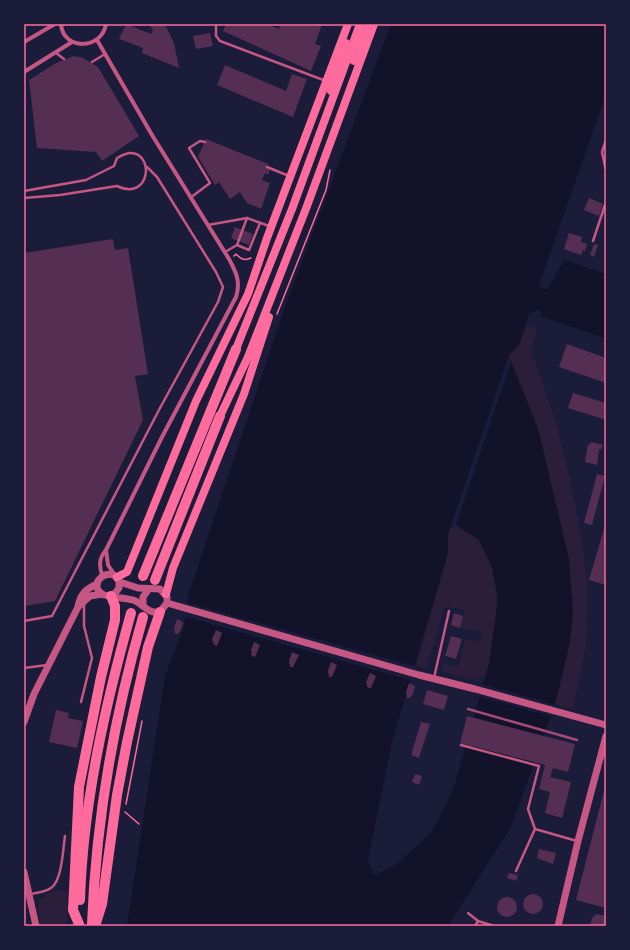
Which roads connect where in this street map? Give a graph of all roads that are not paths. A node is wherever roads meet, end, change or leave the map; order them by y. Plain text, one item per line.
1 (55, 24) edge
2 (61, 24) edge
3 (106, 24) edge
4 (216, 24) edge
5 (348, 24) edge
6 (352, 24) edge
7 (360, 24) edge
8 (367, 24) edge
9 (374, 24) edge
10 (98, 40) junction
11 (24, 42) edge
12 (72, 42) junction
13 (56, 53) junction
14 (105, 54) junction
15 (64, 59) dead end
16 (92, 62) dead end
17 (24, 72) edge
18 (326, 81) junction
19 (318, 140) junction
20 (606, 140) edge
21 (205, 142) dead end
22 (146, 167) junction
23 (267, 167) dead end
24 (606, 171) edge
25 (291, 176) junction
26 (24, 191) edge
27 (24, 198) edge
28 (190, 198) junction
29 (606, 202) edge
30 (247, 218) junction
31 (260, 223) junction
32 (208, 225) junction
33 (271, 227) junction
34 (593, 241) dead end
35 (237, 245) junction
36 (225, 252) junction
37 (287, 257) junction
38 (236, 349) joint
39 (220, 416) junction
40 (106, 550) junction
41 (102, 575) junction
42 (143, 576) dead end
43 (117, 578) junction
44 (155, 580) dead end
45 (97, 584) junction
46 (148, 590) junction
47 (166, 594) junction
48 (108, 595) junction
49 (167, 603) junction
50 (81, 604) junction
51 (143, 605) junction
52 (449, 611) dead end
53 (160, 612) junction
54 (131, 613) dead end
55 (143, 617) dead end
56 (24, 621) edge
57 (48, 665) junction
58 (24, 668) edge
59 (434, 679) junction
60 (81, 702) dead end
61 (24, 722) edge
62 (606, 725) edge
63 (606, 736) edge
64 (461, 745) dead end
65 (535, 829) junction
66 (65, 836) dead end
67 (578, 841) junction
68 (516, 871) dead end
69 (24, 872) edge
70 (29, 894) junction
71 (468, 913) dead end
72 (478, 921) junction
73 (79, 925) edge
74 (36, 926) edge
75 (92, 926) edge
76 (95, 926) edge
77 (475, 926) edge
78 (494, 926) edge
79 (558, 926) edge

1 - 11 street
2 - 12 street
3 - 10 street
4 - 18 lane
5 - 18 main road
6 - 19 main road
7 - 19 main road
8 - 39 main road
9 - 37 main road
10 - 12 street
10 - 14 street
12 - 13 street
13 - 15 lane
13 - 17 street
14 - 16 lane
14 - 28 street
18 - 25 main road
19 - 38 main road
20 - 24 lane
21 - 28 lane
22 - 26 lane
22 - 27 lane
22 - 56 lane
23 - 25 lane
25 - 33 main road
28 - 32 street
29 - 34 lane
30 - 31 lane
30 - 32 lane
30 - 35 lane
31 - 33 lane
31 - 35 lane
32 - 36 street
33 - 43 main road
35 - 36 lane
36 - 40 street
37 - 39 main road
37 - 47 main road
38 - 42 highway
39 - 44 highway
40 - 41 street
40 - 43 street
41 - 43 street
41 - 45 street
43 - 46 street
43 - 48 street
45 - 48 street
45 - 50 street
46 - 47 street
46 - 51 street
47 - 49 street
48 - 50 street
48 - 51 street
48 - 73 highway
49 - 53 street
49 - 59 street
50 - 57 street
50 - 60 lane
51 - 53 street
52 - 59 lane
53 - 76 highway
54 - 73 highway
55 - 75 highway
57 - 58 lane
57 - 61 street
59 - 62 street
63 - 67 street
64 - 65 lane
65 - 67 lane
65 - 68 lane
66 - 70 lane
67 - 79 street
69 - 70 street
70 - 74 street
71 - 72 lane
72 - 77 lane
72 - 78 lane

